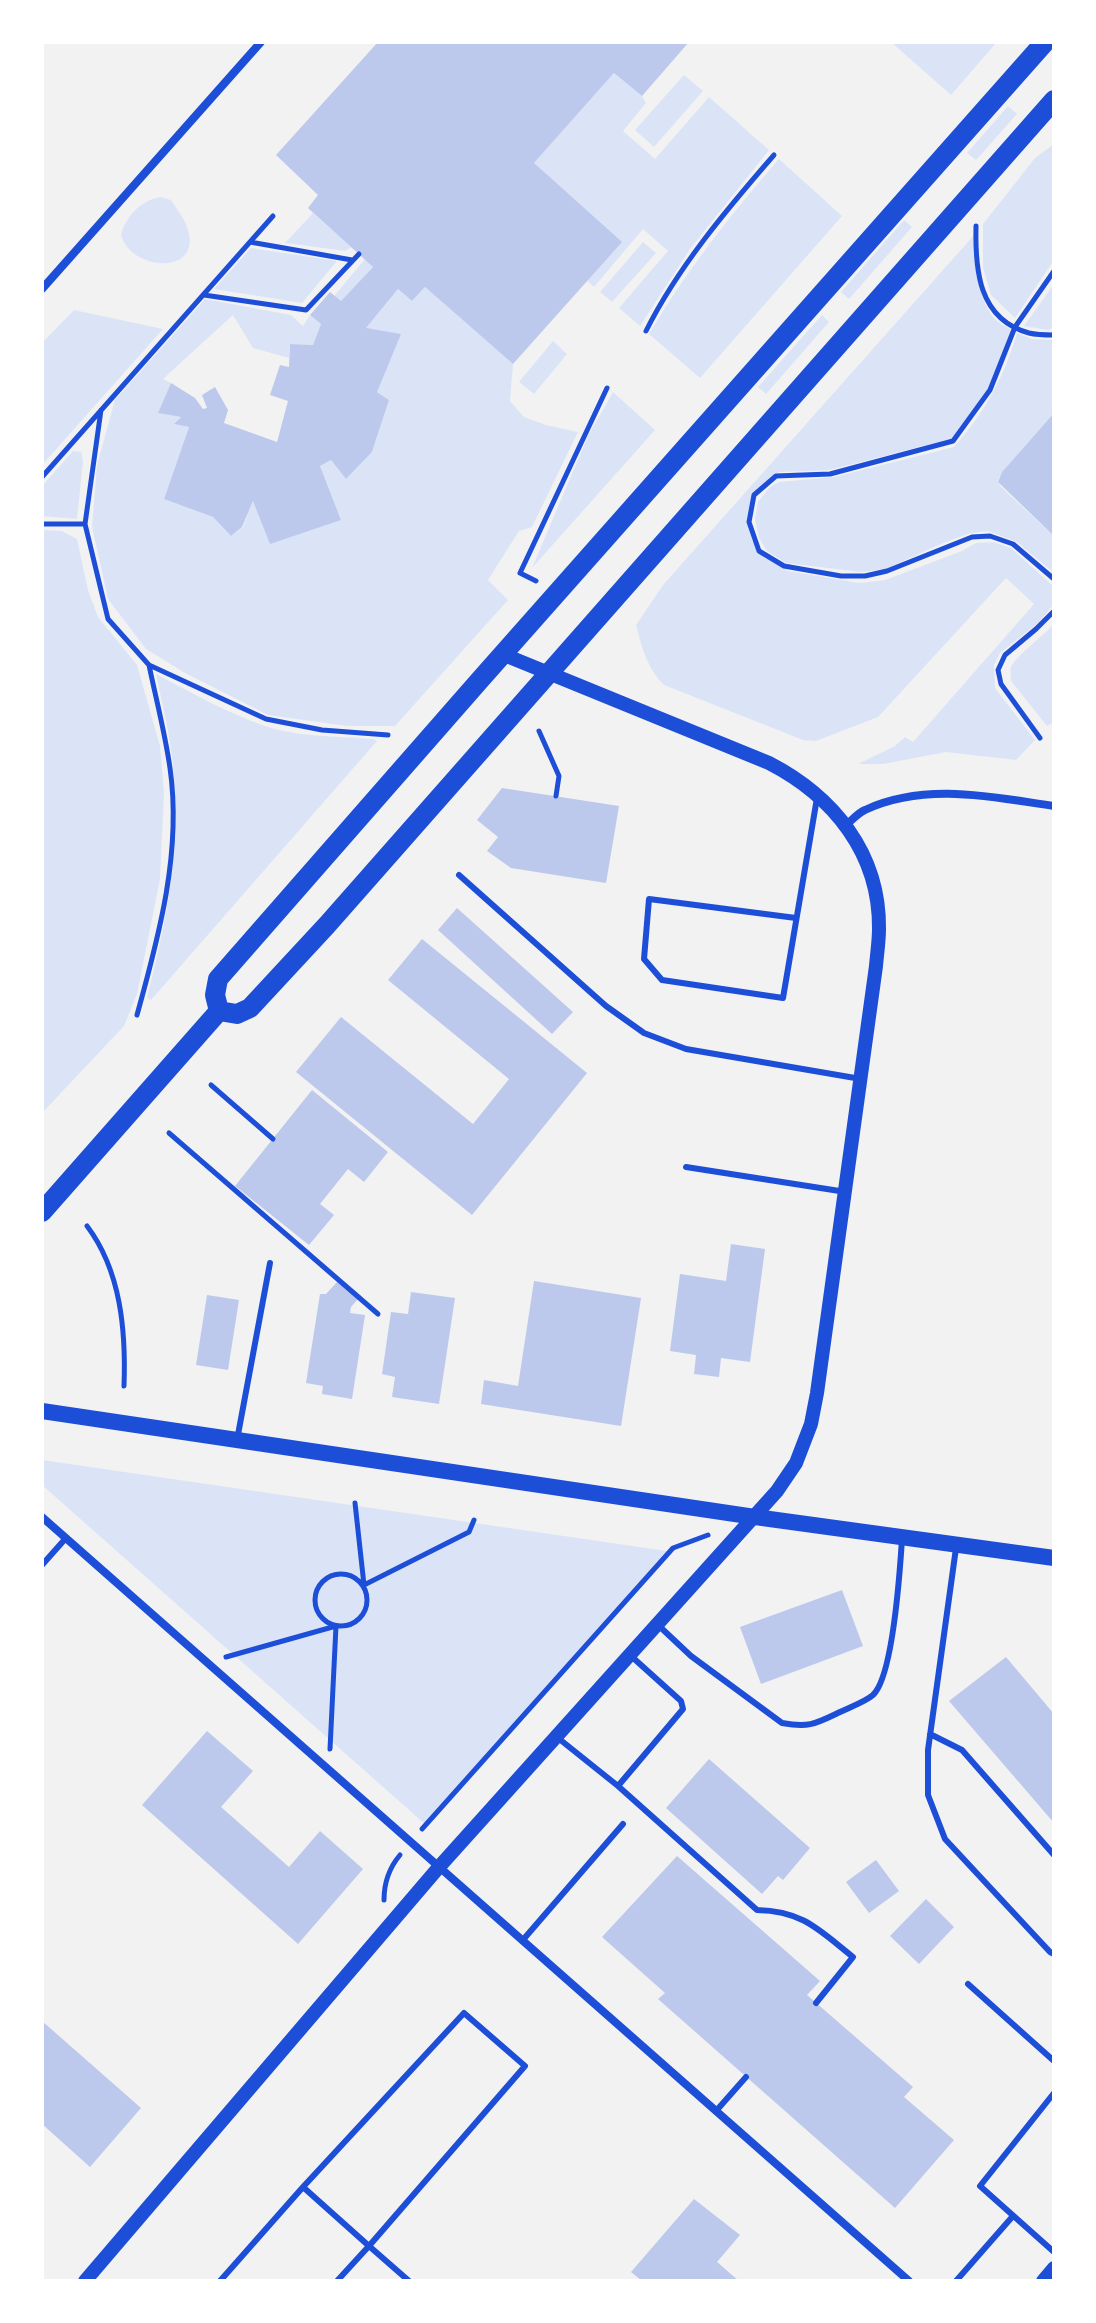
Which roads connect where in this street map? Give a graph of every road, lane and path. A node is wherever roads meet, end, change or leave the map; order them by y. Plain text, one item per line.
1 (261, 42) edge
2 (1045, 42) edge
3 (1054, 51) edge
4 (1054, 100) edge
5 (774, 155) dead end
6 (273, 216) dead end
7 (976, 221) dead end
8 (250, 242) junction
9 (359, 254) dead end
10 (353, 260) junction
11 (1054, 271) edge
12 (42, 289) edge
13 (203, 295) junction
14 (1015, 327) junction
15 (646, 331) dead end
16 (1054, 335) edge
17 (607, 388) dead end
18 (101, 410) junction
19 (42, 477) edge
20 (42, 524) edge
21 (85, 524) junction
22 (1054, 579) edge
23 (536, 581) dead end
24 (1054, 611) edge
25 (502, 654) junction
26 (149, 665) junction
27 (548, 673) junction
28 (539, 731) dead end
29 (388, 735) dead end
30 (1040, 738) dead end
31 (818, 794) junction
32 (556, 796) dead end
33 (1054, 806) edge
34 (846, 825) junction
35 (459, 875) dead end
36 (796, 918) junction
37 (219, 1011) junction
38 (137, 1015) dead end
39 (861, 1079) junction
40 (211, 1085) dead end
41 (169, 1133) dead end
42 (273, 1139) dead end
43 (686, 1167) dead end
44 (846, 1192) junction
45 (42, 1212) edge
46 (87, 1226) dead end
47 (270, 1263) dead end
48 (378, 1314) dead end
49 (124, 1386) dead end
50 (42, 1411) edge
51 (237, 1440) junction
52 (355, 1503) dead end
53 (42, 1517) edge
54 (755, 1517) junction
55 (474, 1520) dead end
56 (902, 1537) junction
57 (66, 1538) junction
58 (957, 1545) junction
59 (673, 1548) dead end
60 (1054, 1558) edge
61 (42, 1565) edge
62 (364, 1585) junction
63 (658, 1625) junction
64 (336, 1626) junction
65 (630, 1655) junction
66 (225, 1657) dead end
67 (930, 1734) junction
68 (557, 1736) junction
69 (330, 1749) dead end
70 (618, 1786) junction
71 (623, 1824) dead end
72 (423, 1828) dead end
73 (1054, 1855) edge
74 (439, 1867) junction
75 (522, 1941) junction
76 (1054, 1954) edge
77 (968, 1984) dead end
78 (816, 2003) dead end
79 (1054, 2061) edge
80 (746, 2077) dead end
81 (1054, 2093) edge
82 (716, 2111) junction
83 (303, 2187) junction
84 (1013, 2216) junction
85 (369, 2246) junction
86 (1054, 2252) edge
87 (1054, 2268) edge
88 (85, 2281) edge
89 (220, 2281) edge
90 (337, 2281) edge
91 (409, 2281) edge
92 (909, 2281) edge
93 (956, 2281) edge
94 (1043, 2281) edge

1 - 12 street
2 - 3 street
2 - 25 main road
4 - 27 main road
5 - 15 path
6 - 8 path
7 - 14 path
8 - 10 path
8 - 13 path
9 - 10 path
10 - 13 path
11 - 14 path
13 - 18 path
14 - 16 path
14 - 22 path
17 - 23 path
18 - 19 path
18 - 21 path
20 - 21 path
21 - 26 path
24 - 30 path
25 - 27 street
25 - 37 main road
26 - 29 path
26 - 38 path
27 - 31 street
27 - 37 main road
28 - 32 path
31 - 34 street
31 - 36 lane
33 - 34 street
34 - 39 street
35 - 39 lane
36 - 36 lane
37 - 45 main road
39 - 44 street
40 - 42 path
41 - 48 path
43 - 44 lane
44 - 54 street
46 - 49 path
47 - 51 lane
50 - 51 main road
51 - 54 main road
52 - 62 path
53 - 57 street
54 - 56 main road
54 - 63 street
55 - 62 path
56 - 58 main road
56 - 63 lane
57 - 61 lane
57 - 74 street
58 - 60 main road
58 - 67 lane
59 - 72 path
62 - 64 path
62 - 64 path
63 - 65 street
64 - 66 path
64 - 69 path
65 - 68 street
65 - 70 lane
67 - 73 lane
67 - 76 lane
68 - 70 lane
68 - 74 street
70 - 78 lane
71 - 75 lane
74 - 75 street
74 - 88 street
75 - 82 street
77 - 79 lane
80 - 82 lane
81 - 84 lane
82 - 92 street
83 - 85 lane
83 - 85 lane
83 - 89 lane
84 - 86 lane
84 - 93 lane
85 - 90 lane
85 - 91 lane
87 - 94 street

